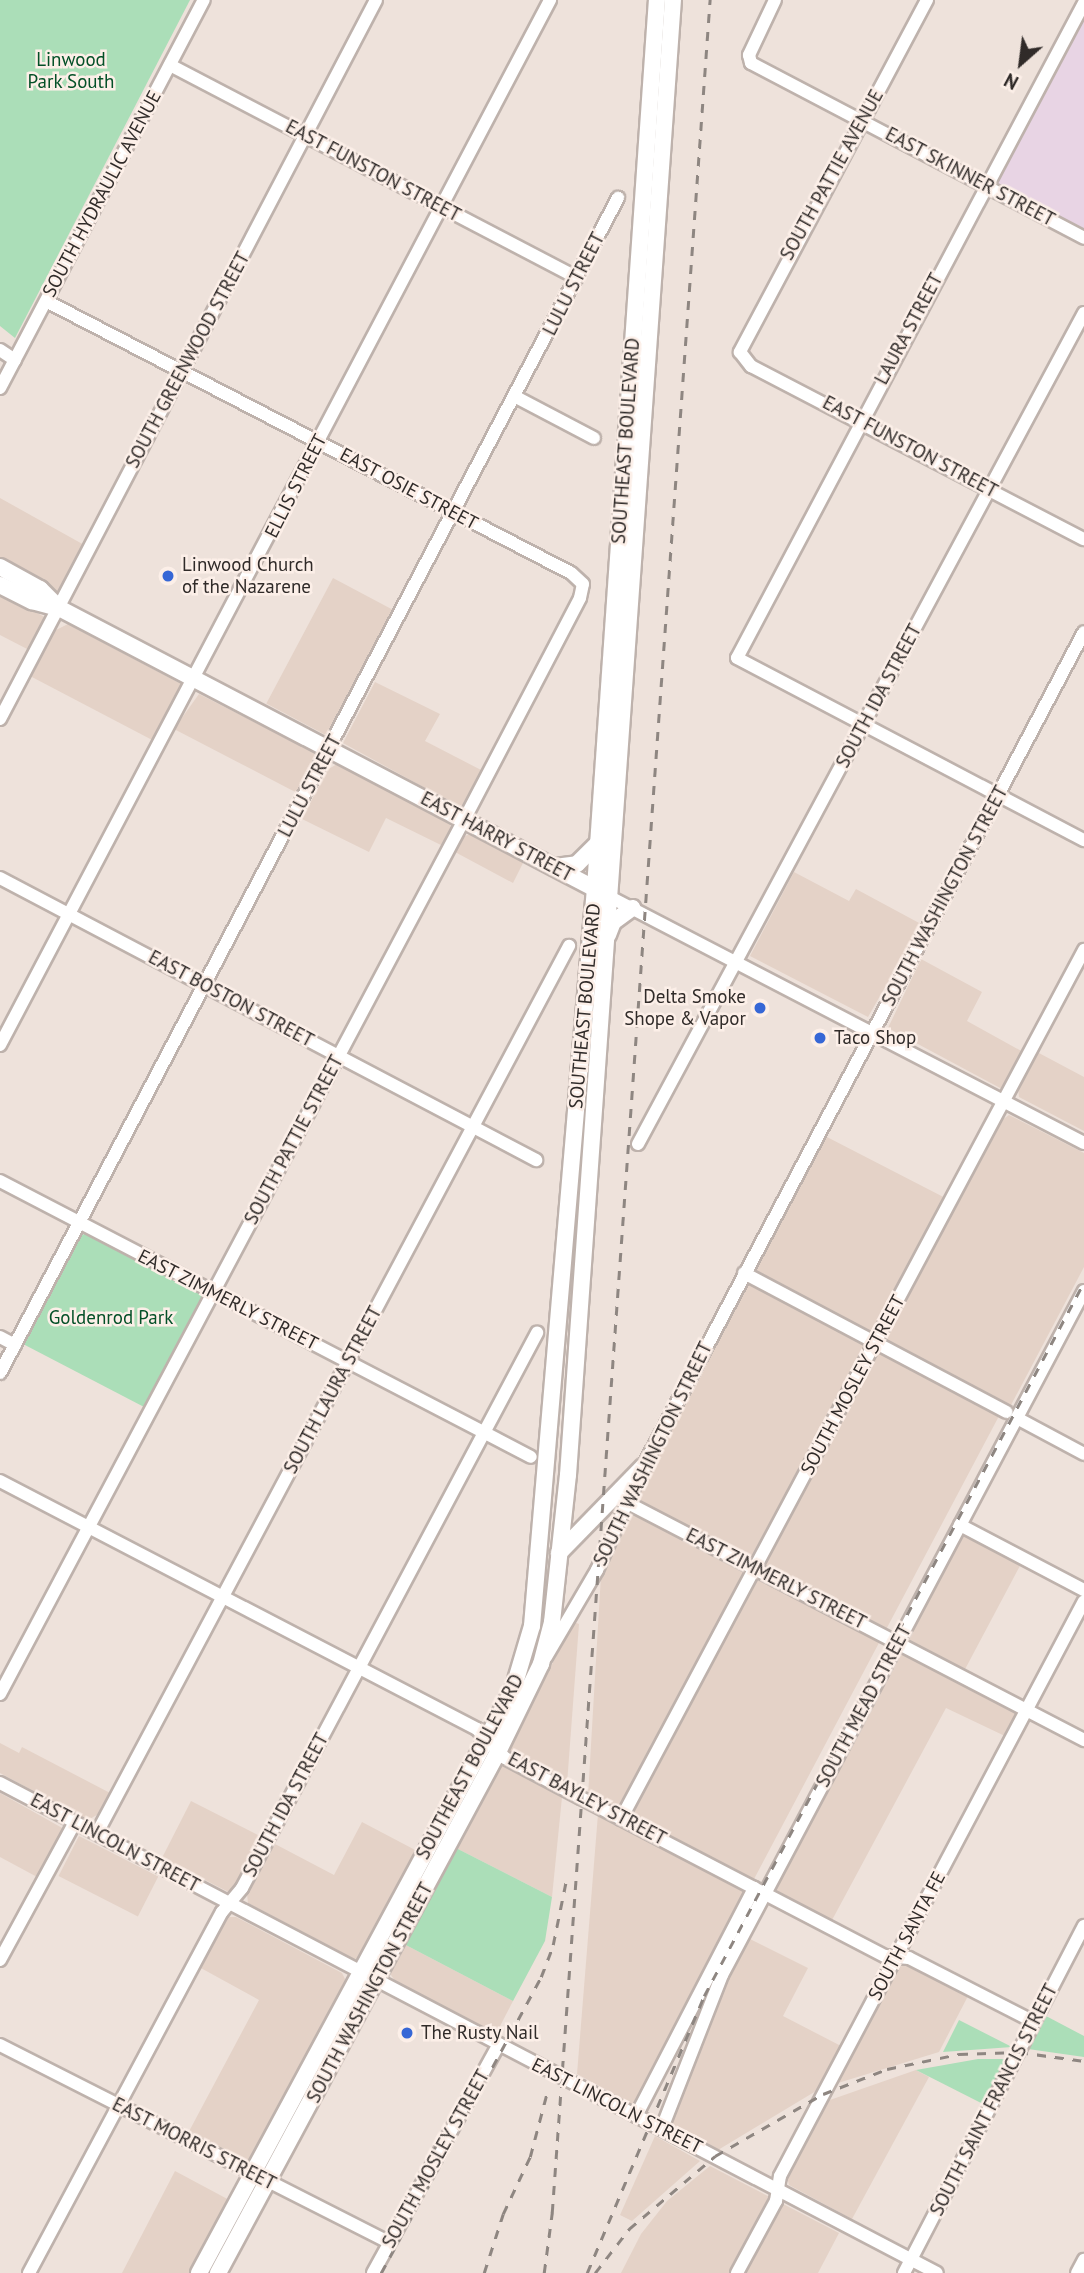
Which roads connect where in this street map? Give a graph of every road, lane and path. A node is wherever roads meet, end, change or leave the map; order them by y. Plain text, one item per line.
1 (204, 0) edge
2 (376, 0) edge
3 (550, 0) edge
4 (657, 0) edge
5 (673, 0) edge
6 (775, 0) edge
7 (927, 0) edge
8 (1084, 3) edge
9 (170, 65) junction
10 (862, 119) junction
11 (306, 136) junction
12 (986, 185) junction
13 (618, 198) dead end
14 (442, 207) junction
15 (1084, 238) edge
16 (577, 278) junction
17 (46, 301) junction
18 (1084, 313) edge
19 (0, 350) edge
20 (740, 352) joint
21 (15, 359) junction
22 (182, 371) junction
23 (0, 388) edge
24 (516, 397) junction
25 (860, 421) junction
26 (594, 438) dead end
27 (318, 442) junction
28 (990, 489) junction
29 (454, 513) junction
30 (1084, 539) edge
31 (0, 567) edge
32 (583, 584) joint
33 (0, 585) edge
34 (59, 608) junction
35 (1084, 632) edge
36 (195, 679) junction
37 (0, 719) edge
38 (865, 724) junction
39 (330, 749) junction
40 (998, 794) junction
41 (464, 820) junction
42 (1084, 840) edge
43 (598, 843) junction
44 (554, 867) junction
45 (0, 878) edge
46 (601, 892) junction
47 (632, 908) junction
48 (69, 915) junction
49 (605, 940) junction
50 (569, 946) dead end
51 (1084, 950) edge
52 (736, 961) junction
53 (205, 986) junction
54 (873, 1032) junction
55 (0, 1045) edge
56 (339, 1055) junction
57 (1004, 1100) junction
58 (475, 1126) junction
59 (1084, 1143) edge
60 (638, 1144) dead end
61 (536, 1160) dead end
62 (0, 1181) edge
63 (80, 1223) junction
64 (744, 1273) junction
65 (1084, 1291) edge
66 (214, 1292) junction
67 (1079, 1314) edge
68 (537, 1333) dead end
69 (0, 1338) edge
70 (875, 1343) junction
71 (15, 1345) junction
72 (348, 1362) junction
73 (0, 1373) edge
74 (1012, 1415) junction
75 (484, 1432) junction
76 (1084, 1454) edge
77 (531, 1458) dead end
78 (643, 1467) joint
79 (0, 1481) edge
80 (622, 1500) junction
81 (960, 1525) junction
82 (89, 1527) junction
83 (562, 1550) junction
84 (756, 1570) junction
85 (536, 1589) junction
86 (1084, 1590) edge
87 (223, 1596) junction
88 (1084, 1601) edge
89 (898, 1642) junction
90 (541, 1664) junction
91 (360, 1667) junction
92 (0, 1694) edge
93 (1026, 1710) junction
94 (486, 1737) junction
95 (1084, 1740) edge
96 (499, 1750) junction
97 (0, 1783) edge
98 (621, 1819) junction
99 (75, 1822) junction
100 (97, 1833) junction
101 (759, 1891) junction
102 (230, 1903) junction
103 (1084, 1926) edge
104 (896, 1957) junction
105 (0, 1960) edge
106 (362, 1972) junction
107 (377, 1980) junction
108 (1034, 2022) junction
109 (499, 2044) junction
110 (0, 2045) edge
111 (118, 2106) junction
112 (636, 2116) junction
113 (662, 2129) junction
114 (252, 2176) junction
115 (268, 2183) junction
116 (777, 2190) junction
117 (389, 2242) junction
118 (911, 2259) junction
119 (1084, 2260) edge
120 (29, 2273) edge
121 (200, 2273) edge
122 (218, 2273) edge
123 (373, 2273) edge
124 (737, 2273) edge
125 (904, 2273) edge
126 (937, 2273) edge
127 (1077, 2273) edge

1 - 9 street, SOUTH HYDRAULIC AVENUE
2 - 11 street, SOUTH GREENWOOD STREET
3 - 14 street, ELLIS STREET
4 - 43 main road, SOUTHEAST BOULEVARD
5 - 46 main road, SOUTHEAST BOULEVARD
6 - 10 street, EAST SKINNER STREET
7 - 10 street, SOUTH PATTIE AVENUE
8 - 12 street, LAURA STREET
9 - 11 street, EAST FUNSTON STREET
9 - 17 street, SOUTH HYDRAULIC AVENUE
10 - 12 street, EAST SKINNER STREET
10 - 20 street, SOUTH PATTIE AVENUE
11 - 14 street, EAST FUNSTON STREET
11 - 22 street, SOUTH GREENWOOD STREET
12 - 15 street, EAST SKINNER STREET
12 - 25 street, LAURA STREET
13 - 16 street, LULU STREET
14 - 16 street, EAST FUNSTON STREET
14 - 27 street, ELLIS STREET
16 - 24 street, LULU STREET
17 - 21 street, SOUTH HYDRAULIC AVENUE
17 - 22 street, EAST OSIE STREET
18 - 28 street, SOUTH IDA STREET
19 - 21 street
20 - 25 street, EAST FUNSTON STREET
21 - 23 street, SOUTH HYDRAULIC AVENUE
22 - 27 street, EAST OSIE STREET
22 - 34 street, SOUTH GREENWOOD STREET
24 - 26 street
24 - 29 street, LULU STREET
25 - 28 street, EAST FUNSTON STREET
25 - 38 street, LAURA STREET
27 - 29 street, EAST OSIE STREET
27 - 36 street, ELLIS STREET
28 - 30 street, EAST FUNSTON STREET
28 - 38 street, SOUTH IDA STREET
29 - 32 street, EAST OSIE STREET
29 - 39 street, LULU STREET
31 - 34 main road, EAST HARRY STREET
32 - 41 street, SOUTH PATTIE STREET
33 - 34 main road, EAST HARRY STREET
34 - 36 main road, EAST HARRY STREET
34 - 37 street, SOUTH GREENWOOD STREET
35 - 40 street, SOUTH WASHINGTON STREET
36 - 39 main road, EAST HARRY STREET
36 - 48 street, ELLIS STREET
38 - 40 street
38 - 52 street, SOUTH IDA STREET
39 - 41 main road, EAST HARRY STREET
39 - 53 street, LULU STREET
40 - 42 street
40 - 54 street, SOUTH WASHINGTON STREET
41 - 44 main road, EAST HARRY STREET
41 - 56 street, SOUTH PATTIE STREET
43 - 44 main road
43 - 46 main road, SOUTHEAST BOULEVARD
44 - 46 main road, EAST HARRY STREET
45 - 48 street, EAST BOSTON STREET
46 - 47 street, EAST HARRY STREET
46 - 49 main road, SOUTHEAST BOULEVARD
46 - 85 main road, SOUTHEAST BOULEVARD
47 - 49 main road
47 - 52 street, EAST HARRY STREET
48 - 53 street, EAST BOSTON STREET
48 - 55 street, ELLIS STREET
49 - 83 main road, SOUTHEAST BOULEVARD
50 - 58 street, SOUTH LAURA STREET
51 - 57 street, SOUTH MOSLEY STREET
52 - 54 street, EAST HARRY STREET
52 - 60 street, SOUTH IDA STREET
53 - 56 street, EAST BOSTON STREET
53 - 63 street, LULU STREET
54 - 57 street, EAST HARRY STREET
54 - 64 street, SOUTH WASHINGTON STREET
56 - 58 street, EAST BOSTON STREET
56 - 66 street, SOUTH PATTIE STREET
57 - 59 street, EAST HARRY STREET
57 - 70 street, SOUTH MOSLEY STREET
58 - 61 street, EAST BOSTON STREET
58 - 72 street, SOUTH LAURA STREET
62 - 63 street, EAST ZIMMERLY STREET
63 - 66 street, EAST ZIMMERLY STREET
63 - 71 street, LULU STREET
64 - 70 street
64 - 78 street, SOUTH WASHINGTON STREET
65 - 67 street, SOUTH MEAD STREET
66 - 72 street, EAST ZIMMERLY STREET
66 - 82 street, SOUTH PATTIE STREET
67 - 74 street, SOUTH MEAD STREET
68 - 75 street, SOUTH IDA STREET
69 - 71 street
70 - 74 street
70 - 84 street, SOUTH MOSLEY STREET
71 - 73 street, LULU STREET
72 - 75 street, EAST ZIMMERLY STREET
72 - 87 street, SOUTH LAURA STREET
74 - 76 street
74 - 81 street, SOUTH MEAD STREET
75 - 77 street, EAST ZIMMERLY STREET
75 - 91 street, SOUTH IDA STREET
78 - 80 main road
79 - 82 street, EAST BAYLEY STREET
80 - 83 main road
80 - 84 street, EAST ZIMMERLY STREET
80 - 90 street, SOUTH WASHINGTON STREET
81 - 86 street
81 - 89 street, SOUTH MEAD STREET
82 - 87 street, EAST BAYLEY STREET
82 - 92 street, SOUTH PATTIE STREET
83 - 85 main road
83 - 90 main road, SOUTHEAST BOULEVARD
84 - 89 street, EAST ZIMMERLY STREET
84 - 98 street, SOUTH MOSLEY STREET
85 - 94 main road, SOUTHEAST BOULEVARD
87 - 91 street, EAST BAYLEY STREET
87 - 100 street, SOUTH LAURA STREET
88 - 93 street, SOUTH SANTA FE
89 - 93 street, EAST ZIMMERLY STREET
89 - 101 street, SOUTH MEAD STREET
90 - 96 main road, SOUTH WASHINGTON STREET
91 - 94 street, EAST BAYLEY STREET
91 - 102 street, SOUTH IDA STREET
93 - 95 street, EAST ZIMMERLY STREET
93 - 104 street, SOUTH SANTA FE
94 - 96 street, EAST BAYLEY STREET
94 - 106 main road, SOUTHEAST BOULEVARD
96 - 98 street, EAST BAYLEY STREET
96 - 107 main road, SOUTH WASHINGTON STREET
97 - 99 street, EAST LINCOLN STREET
98 - 101 street, EAST BAYLEY STREET
99 - 100 street, EAST LINCOLN STREET
99 - 105 street
100 - 102 street, EAST LINCOLN STREET
101 - 104 street, EAST BAYLEY STREET
101 - 112 street, SOUTH MEAD STREET
101 - 113 street, SOUTH MEAD STREET
102 - 106 street, EAST LINCOLN STREET
102 - 111 street, SOUTH IDA STREET
103 - 108 street, SOUTH SAINT FRANCIS STREET
104 - 108 street, EAST BAYLEY STREET
104 - 116 street, SOUTH SANTA FE
106 - 107 street, EAST LINCOLN STREET
106 - 114 main road, SOUTH WASHINGTON STREET
107 - 109 street, EAST LINCOLN STREET
107 - 115 main road, SOUTH WASHINGTON STREET
108 - 118 street, SOUTH SAINT FRANCIS STREET
109 - 112 street, EAST LINCOLN STREET
109 - 117 street, SOUTH MOSLEY STREET
110 - 111 street, EAST MORRIS STREET
111 - 114 street, EAST MORRIS STREET
111 - 120 street, SOUTH IDA STREET
112 - 113 street, EAST LINCOLN STREET
113 - 116 street, EAST LINCOLN STREET
114 - 115 street, EAST MORRIS STREET
114 - 121 main road, SOUTH WASHINGTON STREET
115 - 117 street, EAST MORRIS STREET
115 - 122 main road, SOUTH WASHINGTON STREET
116 - 118 street, EAST LINCOLN STREET
116 - 124 street, SOUTH SANTA FE
117 - 123 street, SOUTH MOSLEY STREET
118 - 125 street, SOUTH SAINT FRANCIS STREET
118 - 126 street, EAST LINCOLN STREET
119 - 127 street

